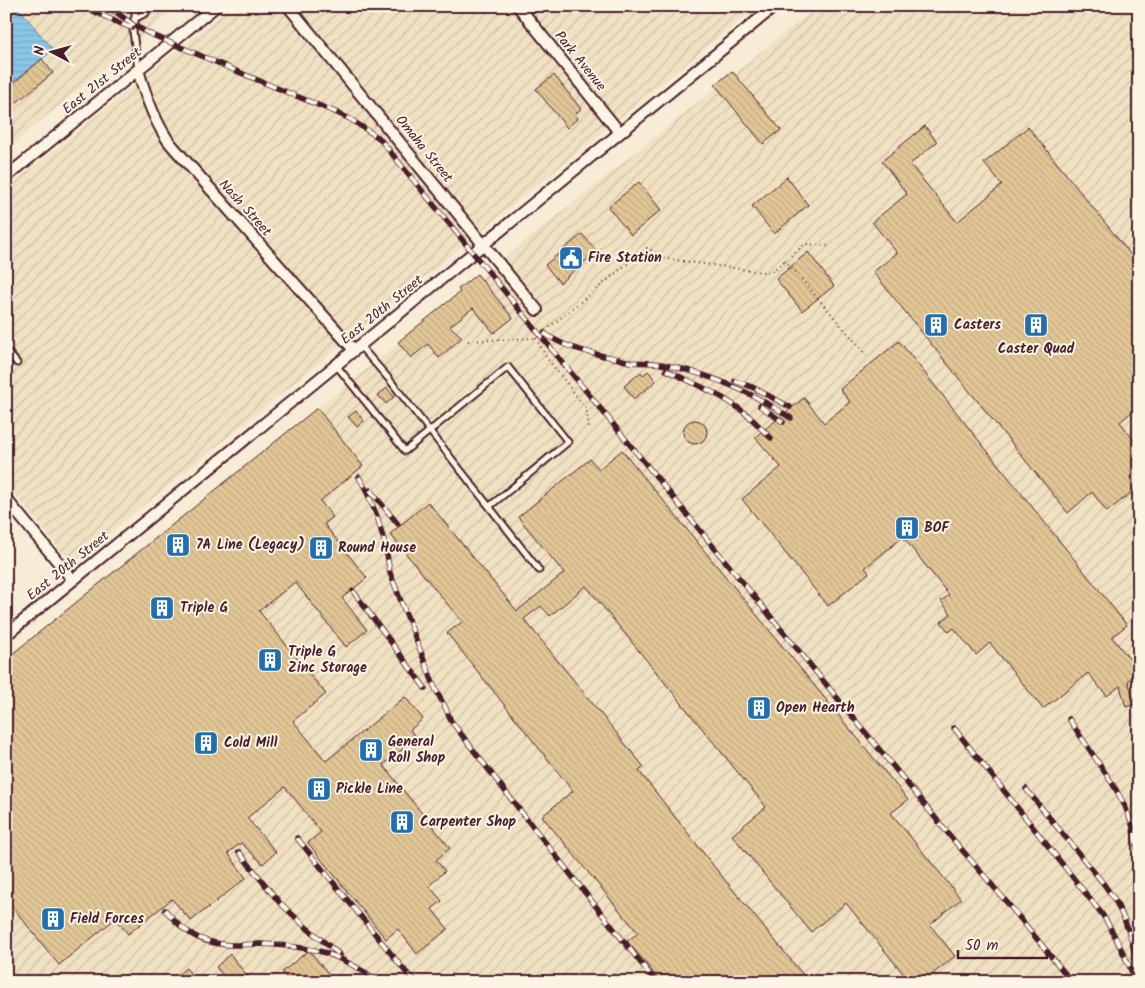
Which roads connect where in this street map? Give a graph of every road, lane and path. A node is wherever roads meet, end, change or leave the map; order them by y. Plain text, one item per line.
1 (135, 6) edge
2 (149, 6) edge
3 (216, 6) edge
4 (288, 6) edge
5 (518, 6) edge
6 (775, 6) edge
7 (134, 19) junction
8 (138, 70) junction
9 (620, 133) junction
10 (6, 178) edge
11 (484, 244) junction
12 (831, 246) dead end
13 (785, 260) junction
14 (537, 310) dead end
15 (536, 338) junction
16 (468, 342) dead end
17 (357, 348) junction
18 (6, 350) edge
19 (869, 358) dead end
20 (17, 363) dead end
21 (336, 365) junction
22 (588, 428) dead end
23 (430, 430) junction
24 (6, 499) edge
25 (490, 506) junction
26 (539, 570) dead end
27 (73, 580) junction
28 (6, 635) edge

1 - 7 lane
2 - 7 lane
3 - 8 street, East 21st Street
4 - 11 street, Omaha Street
5 - 9 street, Park Avenue
6 - 9 street, East 20th Street
7 - 8 lane
8 - 10 street, East 21st Street
8 - 17 street, Nash Street
9 - 11 street, East 20th Street
11 - 14 street, Omaha Street
11 - 17 street, East 20th Street
12 - 13 path
13 - 15 path
13 - 19 path
15 - 16 path
15 - 22 path
17 - 21 street, East 20th Street
17 - 23 lane
18 - 20 lane
21 - 23 lane
21 - 27 street, East 20th Street
23 - 25 lane
23 - 25 lane
24 - 27 street
25 - 26 lane
27 - 28 street, East 20th Street

